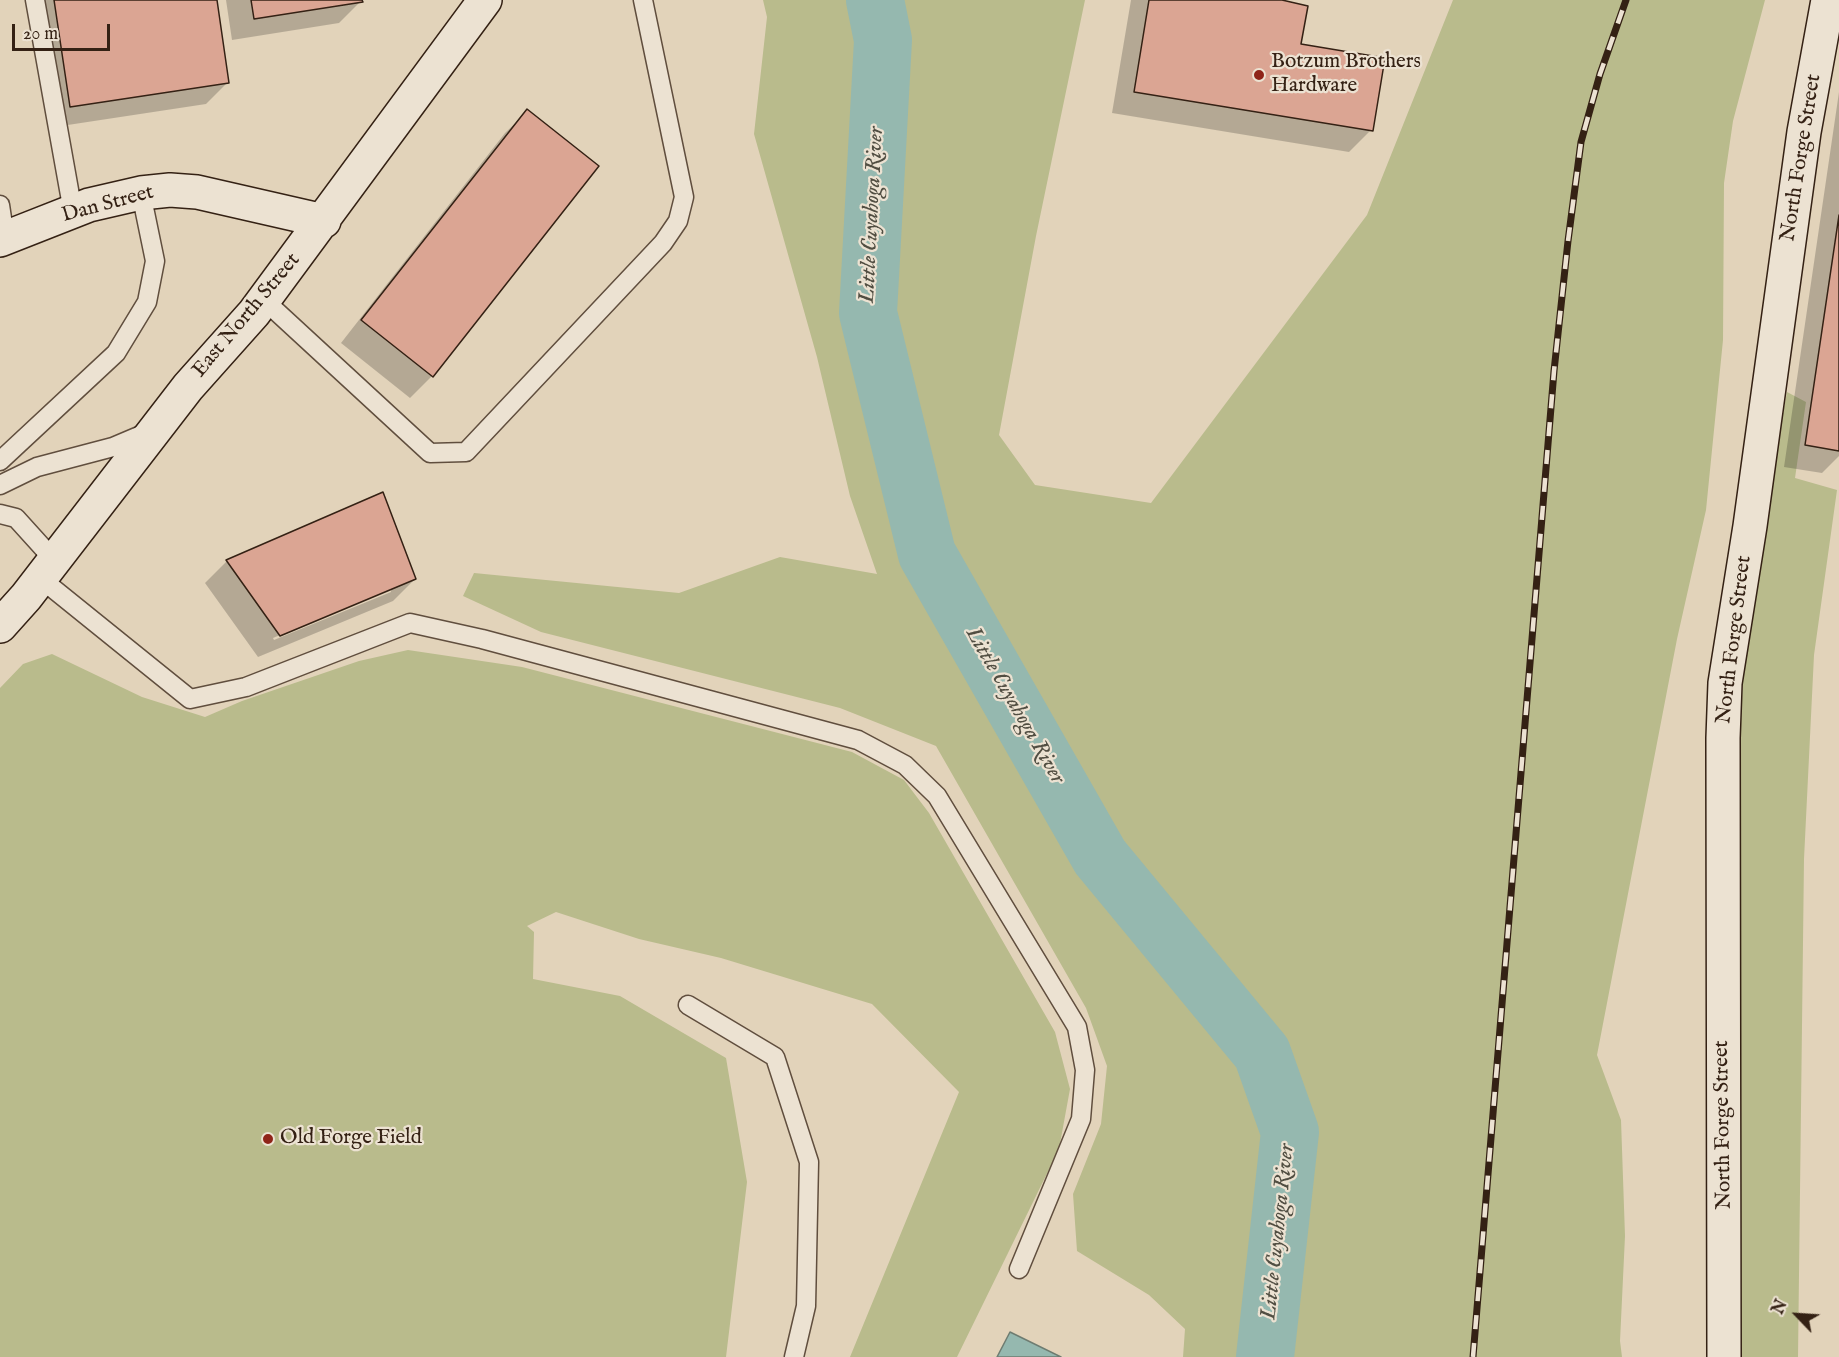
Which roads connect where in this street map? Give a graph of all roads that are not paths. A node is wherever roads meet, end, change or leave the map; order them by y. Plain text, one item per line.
1 (35, 0) edge
2 (485, 0) edge
3 (643, 0) edge
4 (1828, 0) edge
5 (141, 193) junction
6 (0, 205) edge
7 (73, 212) junction
8 (324, 221) junction
9 (2, 239) edge
10 (264, 300) junction
11 (156, 429) junction
12 (0, 461) edge
13 (0, 485) edge
14 (0, 514) edge
15 (47, 569) junction
16 (0, 626) edge
17 (688, 1005) dead end
18 (1019, 1269) dead end
19 (794, 1357) edge
20 (1724, 1357) edge

1 - 7 lane
2 - 8 street, East North Street
3 - 10 lane
4 - 20 street, North Forge Street
5 - 7 street, Dan Street
5 - 8 street, Dan Street
5 - 12 lane
6 - 9 lane
7 - 9 street, Dan Street
8 - 10 street, East North Street
10 - 11 street, East North Street
11 - 13 lane
11 - 15 street, East North Street
14 - 15 lane
15 - 16 street, East North Street
15 - 18 lane
17 - 19 lane

